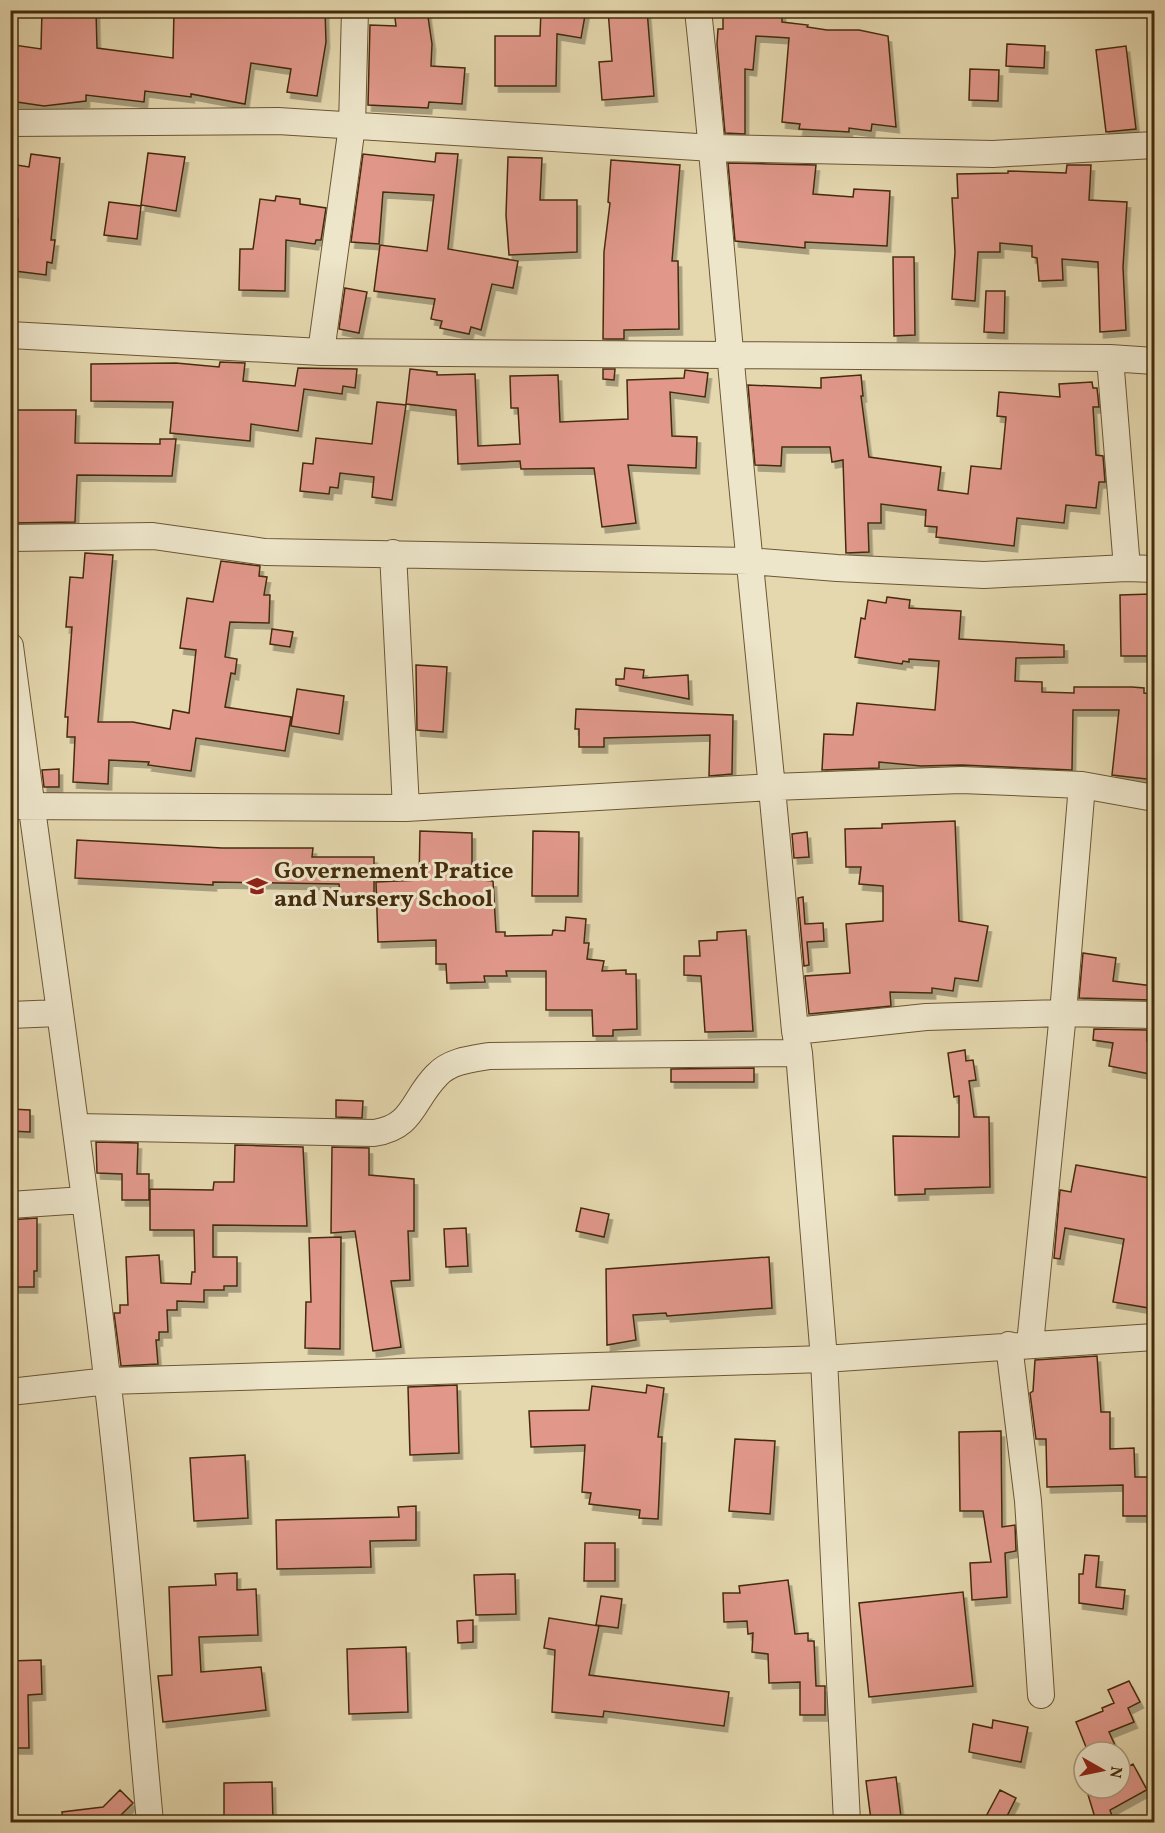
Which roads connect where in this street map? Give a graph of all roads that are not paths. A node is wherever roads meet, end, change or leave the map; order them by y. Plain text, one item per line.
1 (355, 10) edge
2 (698, 10) edge
3 (10, 123) edge
4 (352, 126) junction
5 (1155, 145) edge
6 (713, 148) junction
7 (10, 335) edge
8 (321, 352) junction
9 (730, 355) junction
10 (1110, 358) junction
11 (1155, 361) edge
12 (10, 538) edge
13 (393, 553) junction
14 (749, 561) junction
15 (1127, 568) junction
16 (1155, 569) edge
17 (10, 645) edge
18 (1082, 785) junction
19 (773, 787) junction
20 (1155, 798) edge
21 (21, 807) edge
22 (406, 808) junction
23 (59, 1012) junction
24 (1063, 1013) junction
25 (10, 1015) edge
26 (1155, 1015) edge
27 (797, 1042) junction
28 (77, 1127) junction
29 (84, 1200) junction
30 (10, 1205) edge
31 (1155, 1337) edge
32 (1019, 1345) junction
33 (824, 1359) junction
34 (108, 1381) junction
35 (10, 1392) edge
36 (1041, 1695) dead end
37 (150, 1822) edge
38 (847, 1822) edge

1 - 4 street
2 - 6 street
3 - 4 street
4 - 6 street
4 - 8 street
5 - 6 street
6 - 9 street
7 - 8 street
8 - 9 street
9 - 10 street
9 - 14 street
10 - 11 street
10 - 15 street
12 - 13 street
13 - 14 street
13 - 22 street
14 - 15 street
14 - 19 street
15 - 16 street
17 - 21 street
18 - 19 street
18 - 20 street
18 - 24 street
19 - 22 street
19 - 27 street
21 - 22 street
21 - 23 street
23 - 25 street
23 - 28 street
24 - 26 street
24 - 27 street
24 - 32 street
27 - 28 street
27 - 33 street
28 - 29 street
29 - 30 street
29 - 34 street
31 - 32 street
32 - 33 street
32 - 36 street
33 - 34 street
33 - 38 street
34 - 35 street
34 - 37 street

